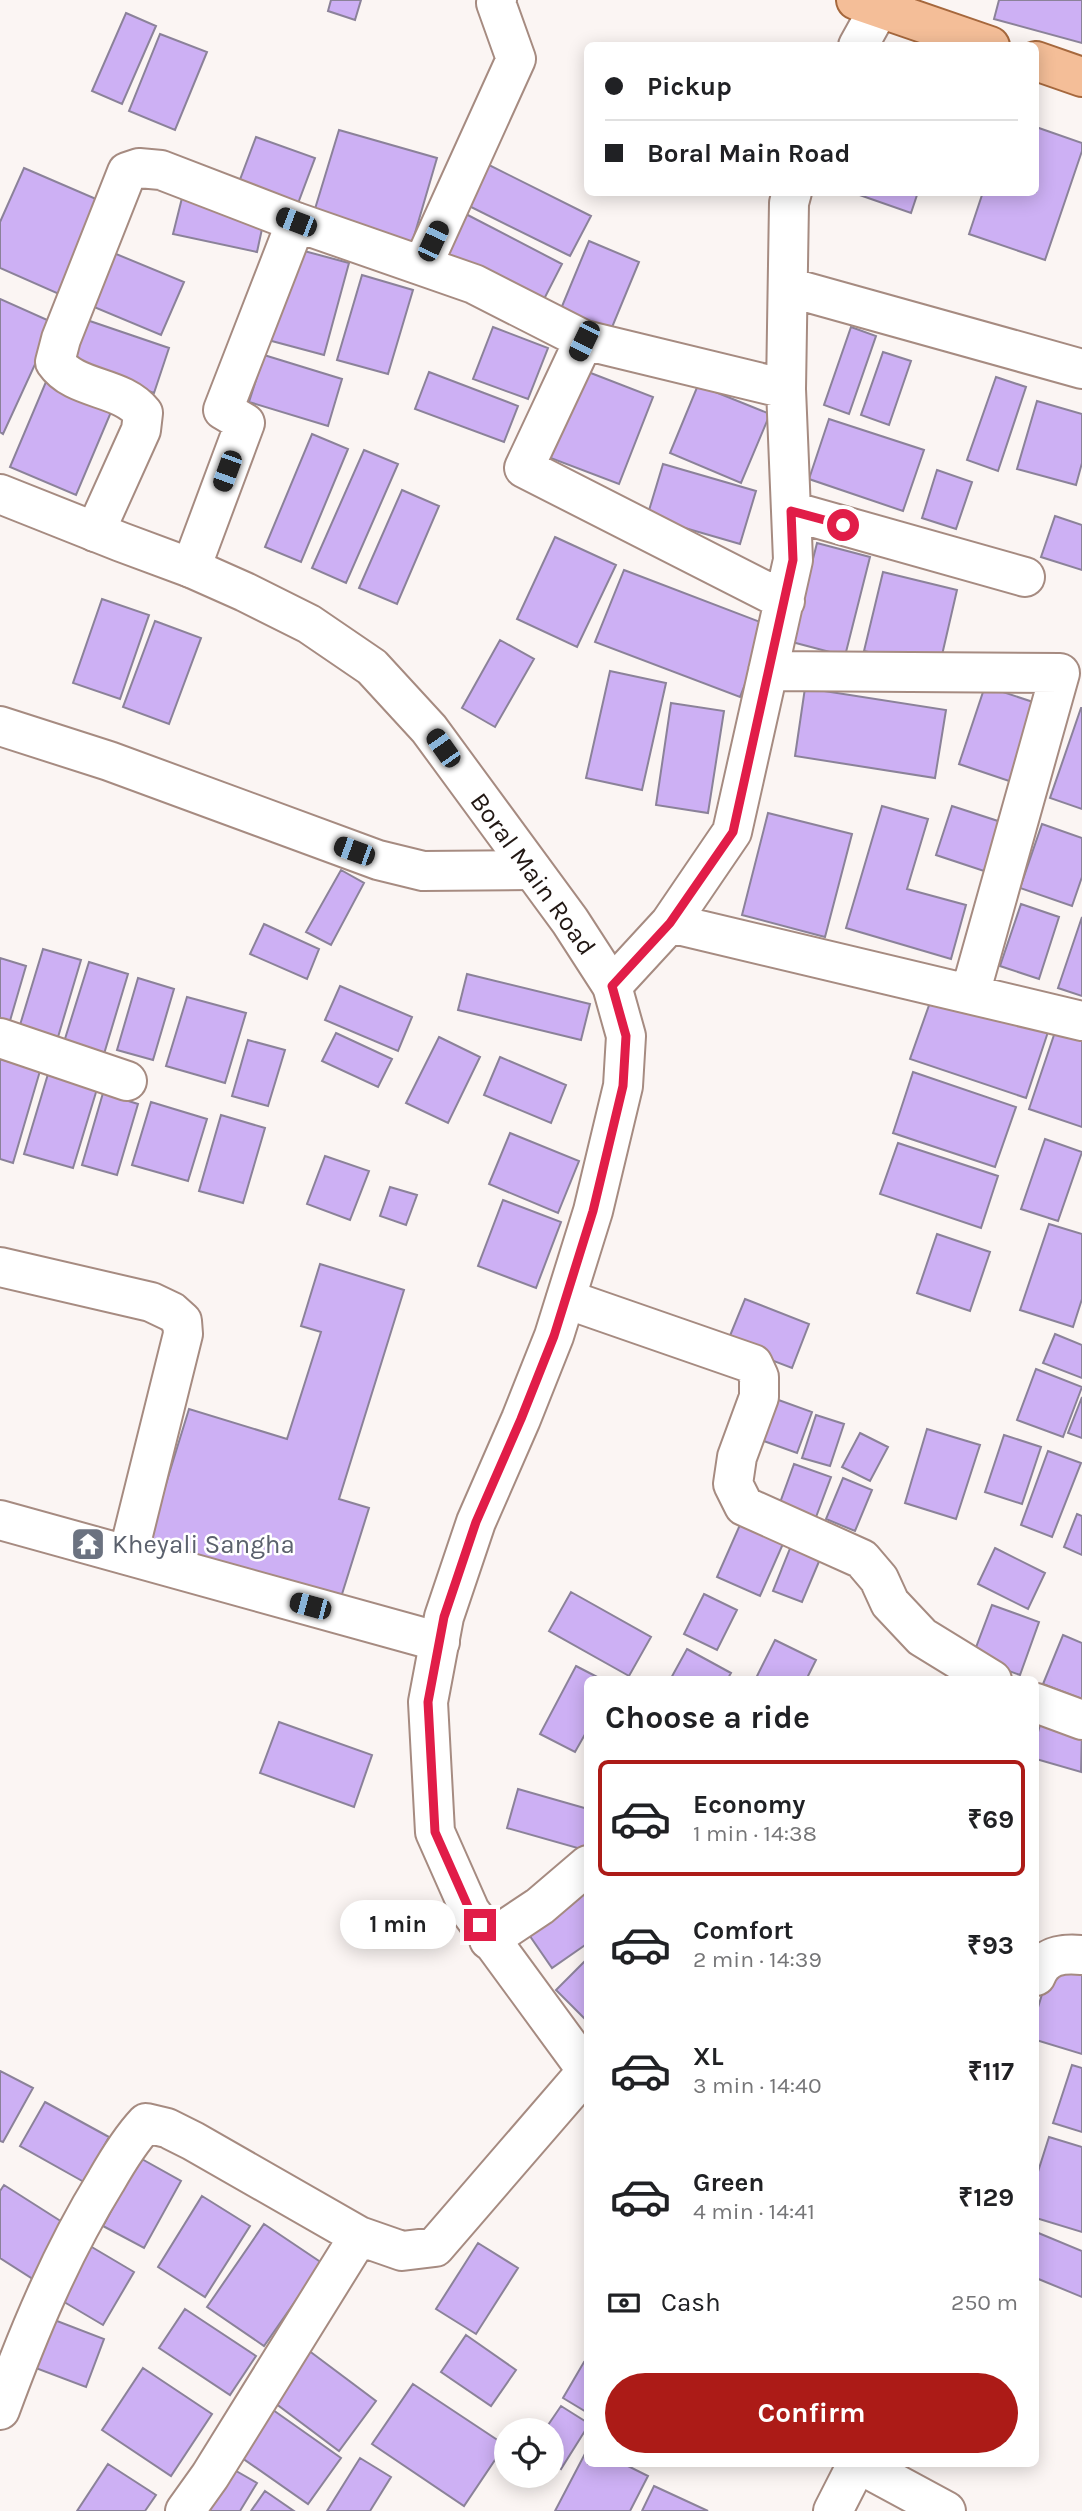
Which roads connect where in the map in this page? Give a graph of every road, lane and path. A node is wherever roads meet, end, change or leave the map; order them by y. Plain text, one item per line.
1 (497, 0) edge
2 (867, 4) edge
3 (859, 42) edge
4 (978, 42) edge
5 (1039, 62) edge
6 (1082, 77) edge
7 (791, 196) edge
8 (296, 222) junction
9 (423, 264) junction
10 (788, 287) junction
11 (584, 341) junction
12 (1082, 369) edge
13 (786, 389) junction
14 (0, 494) edge
15 (791, 511) junction
16 (95, 532) junction
17 (191, 568) junction
18 (1025, 577) dead end
19 (785, 601) junction
20 (768, 671) junction
21 (0, 726) edge
22 (532, 870) junction
23 (670, 923) junction
24 (612, 986) junction
25 (970, 995) junction
26 (1082, 1021) edge
27 (0, 1038) edge
28 (127, 1081) dead end
29 (0, 1267) edge
30 (566, 1299) junction
31 (0, 1520) edge
32 (128, 1555) junction
33 (440, 1642) junction
34 (985, 1676) edge
35 (1039, 1704) edge
36 (1082, 1720) edge
37 (584, 1868) edge
38 (489, 1940) junction
39 (1082, 1955) edge
40 (1039, 1970) edge
41 (584, 2066) edge
42 (584, 2076) edge
43 (359, 2236) junction
44 (0, 2410) edge
45 (856, 2467) edge
46 (864, 2467) edge
47 (185, 2511) edge
48 (834, 2511) edge
49 (946, 2511) edge

1 - 9 street
2 - 3 street
2 - 4 main road
5 - 6 main road
7 - 10 street
8 - 9 street
8 - 16 street
8 - 17 street
9 - 11 street
10 - 12 street
10 - 13 street
11 - 13 street
11 - 19 street
13 - 15 street
14 - 16 street, Boral Main Road
15 - 18 street
15 - 19 street
16 - 17 street, Boral Main Road
17 - 22 street, Boral Main Road
19 - 20 street
20 - 23 street
20 - 25 street
21 - 22 street
22 - 24 street, Boral Main Road
23 - 24 street
23 - 25 street
24 - 30 street, Boral Main Road
25 - 26 street
27 - 28 street
29 - 32 street
30 - 33 street, Boral Main Road
30 - 34 street
31 - 32 street
32 - 33 street
33 - 38 street, Boral Main Road
35 - 36 street
37 - 38 street
38 - 41 street, Boral Main Road
39 - 40 street
42 - 43 street
43 - 44 street
43 - 47 street
45 - 48 street
46 - 49 street

